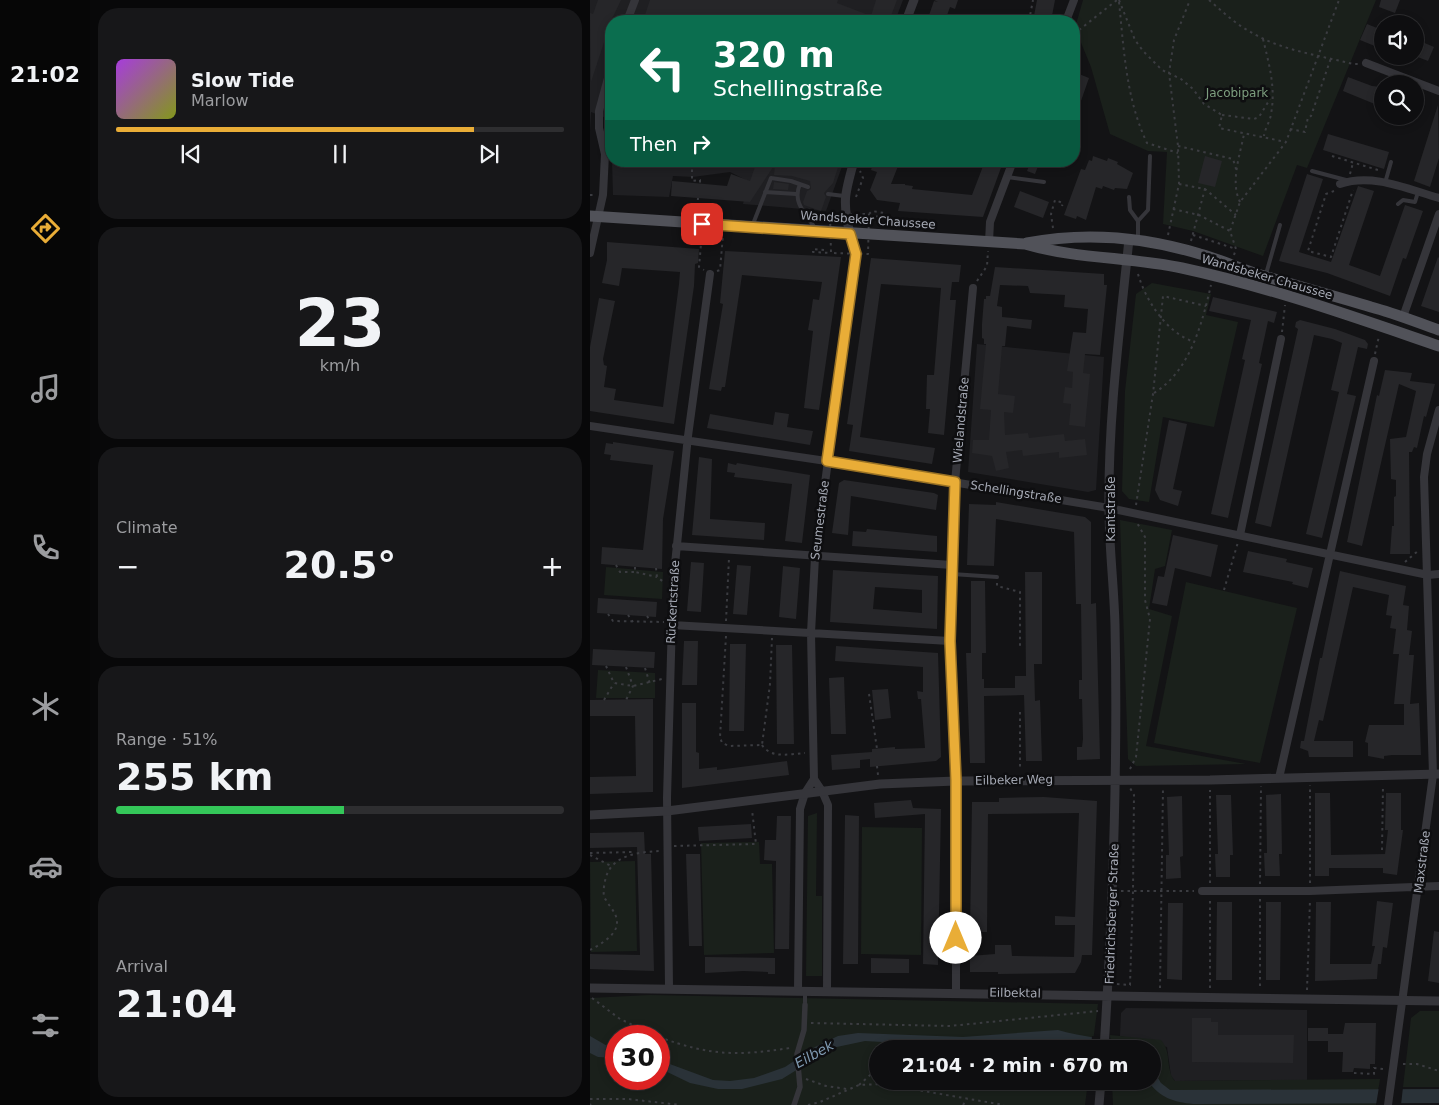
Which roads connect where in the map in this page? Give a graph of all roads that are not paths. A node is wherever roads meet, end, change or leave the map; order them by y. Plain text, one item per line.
1 (635, 0) edge
2 (914, 0) edge
3 (1074, 0) edge
4 (629, 15) edge
5 (908, 15) edge
6 (1068, 15) edge
7 (1366, 63) road end
8 (605, 89) edge
9 (1439, 91) edge
10 (605, 154) edge
11 (605, 154) edge
12 (1150, 156) dead end
13 (1391, 162) dead end
14 (852, 167) edge
15 (1011, 167) edge
16 (1312, 171) dead end
17 (1007, 177) junction
18 (1352, 180) junction
19 (1044, 182) dead end
20 (1385, 183) junction
21 (800, 184) junction
22 (1340, 184) road end
23 (808, 187) dead end
24 (765, 192) junction
25 (1418, 192) junction
26 (796, 194) junction
27 (828, 194) dead end
28 (844, 196) junction
29 (1129, 196) dead end
30 (1439, 198) edge
31 (1398, 204) dead end
32 (1439, 214) edge
33 (595, 216) edge
34 (1138, 221) junction
35 (1280, 225) dead end
36 (752, 227) junction
37 (818, 231) junction
38 (850, 234) junction
39 (1134, 240) junction
40 (989, 242) junction
41 (1025, 244) junction
42 (590, 253) edge
43 (1127, 259) junction
44 (710, 274) road end
45 (1265, 276) junction
46 (973, 288) road end
47 (1403, 317) junction
48 (1439, 330) edge
49 (1281, 339) road end
50 (1439, 346) edge
51 (1374, 361) road end
52 (1439, 410) edge
53 (590, 426) edge
54 (688, 440) junction
55 (827, 461) junction
56 (955, 482) junction
57 (1109, 508) junction
58 (1240, 536) junction
59 (676, 546) junction
60 (1330, 554) junction
61 (815, 557) junction
62 (952, 569) junction
63 (1439, 574) edge
64 (1428, 575) junction
65 (997, 577) road end
66 (672, 623) junction
67 (811, 633) junction
68 (950, 641) junction
69 (1436, 774) edge
70 (1279, 778) junction
71 (814, 779) junction
72 (1116, 779) junction
73 (956, 780) junction
74 (822, 790) junction
75 (806, 793) junction
76 (667, 811) junction
77 (590, 814) edge
78 (1418, 886) junction
79 (1439, 886) edge
80 (1202, 891) road end
81 (590, 988) edge
82 (669, 988) junction
83 (802, 989) junction
84 (827, 990) junction
85 (956, 992) junction
86 (1109, 994) junction
87 (1404, 1000) junction
88 (1439, 1001) edge
89 (805, 1005) joint
90 (1105, 1040) edge
91 (1100, 1090) edge
92 (794, 1105) edge
93 (1099, 1105) edge
94 (1388, 1105) edge

1 - 4 street
2 - 5 street
3 - 6 street
7 - 9 street
8 - 10 street
11 - 33 street
12 - 34 lane
13 - 20 lane
14 - 28 street
15 - 17 street
16 - 18 lane
17 - 19 lane
17 - 40 street
18 - 20 street
18 - 22 street
20 - 25 street
21 - 23 lane
21 - 24 lane
21 - 26 lane
24 - 26 lane
24 - 36 lane
25 - 30 street
25 - 31 lane
26 - 37 lane
27 - 28 lane
28 - 38 street
29 - 34 lane
32 - 47 street
33 - 36 main road, Wandsbeker Chaussee
33 - 42 street
34 - 39 lane
35 - 45 lane
36 - 37 main road, Wandsbeker Chaussee
37 - 38 main road, Wandsbeker Chaussee
38 - 40 main road, Wandsbeker Chaussee
38 - 55 street, Seumestraße
39 - 41 main road, Wandsbeker Chaussee
39 - 43 street, Kantstraße
39 - 45 main road, Wandsbeker Chaussee
40 - 41 main road, Wandsbeker Chaussee
41 - 43 main road, Wandsbeker Chaussee
43 - 50 main road, Wandsbeker Chaussee
43 - 57 street, Kantstraße
44 - 54 street, Rückertstraße
45 - 47 main road, Wandsbeker Chaussee
46 - 56 street, Wielandstraße
47 - 48 main road, Wandsbeker Chaussee
49 - 58 street
51 - 60 street
52 - 64 street, Maxstraße
53 - 54 street, Schellingstraße
54 - 55 street, Schellingstraße
54 - 59 street, Rückertstraße
55 - 56 street, Schellingstraße
55 - 61 street, Seumestraße
56 - 57 street, Schellingstraße
56 - 62 street, Wielandstraße
57 - 58 street, Schellingstraße
57 - 72 street, Kantstraße
58 - 60 street, Schellingstraße
59 - 61 street
59 - 66 street, Rückertstraße
60 - 64 street, Schellingstraße
60 - 70 street
61 - 62 street
61 - 67 street, Seumestraße
62 - 65 lane
62 - 68 street, Wielandstraße
63 - 64 street, Schellingstraße
64 - 69 street, Maxstraße
66 - 67 street
66 - 76 street, Rückertstraße
67 - 68 street
67 - 71 street, Seumestraße
68 - 73 street, Wielandstraße
69 - 70 street, Eilbeker Weg
69 - 78 street, Maxstraße
70 - 72 street, Eilbeker Weg
71 - 74 street
71 - 75 street
72 - 73 street, Eilbeker Weg
72 - 86 street, Friedrichsberger Straße
73 - 74 street, Eilbeker Weg
73 - 85 street, Wielandstraße
74 - 75 street, Eilbeker Weg
74 - 84 street
75 - 76 street, Eilbeker Weg
75 - 83 street
76 - 77 street, Eilbeker Weg
76 - 82 street, Rückertstraße
78 - 79 street
78 - 80 street
78 - 87 street, Maxstraße
81 - 82 street, Eilbektal
82 - 83 street, Eilbektal
83 - 84 street, Eilbektal
83 - 89 lane
84 - 85 street, Eilbektal
85 - 86 street, Eilbektal
86 - 87 street, Eilbektal
86 - 90 street, Friedrichsberger Straße
87 - 88 street, Eilbektal
87 - 94 street, Maxstraße
89 - 92 street
91 - 93 street

